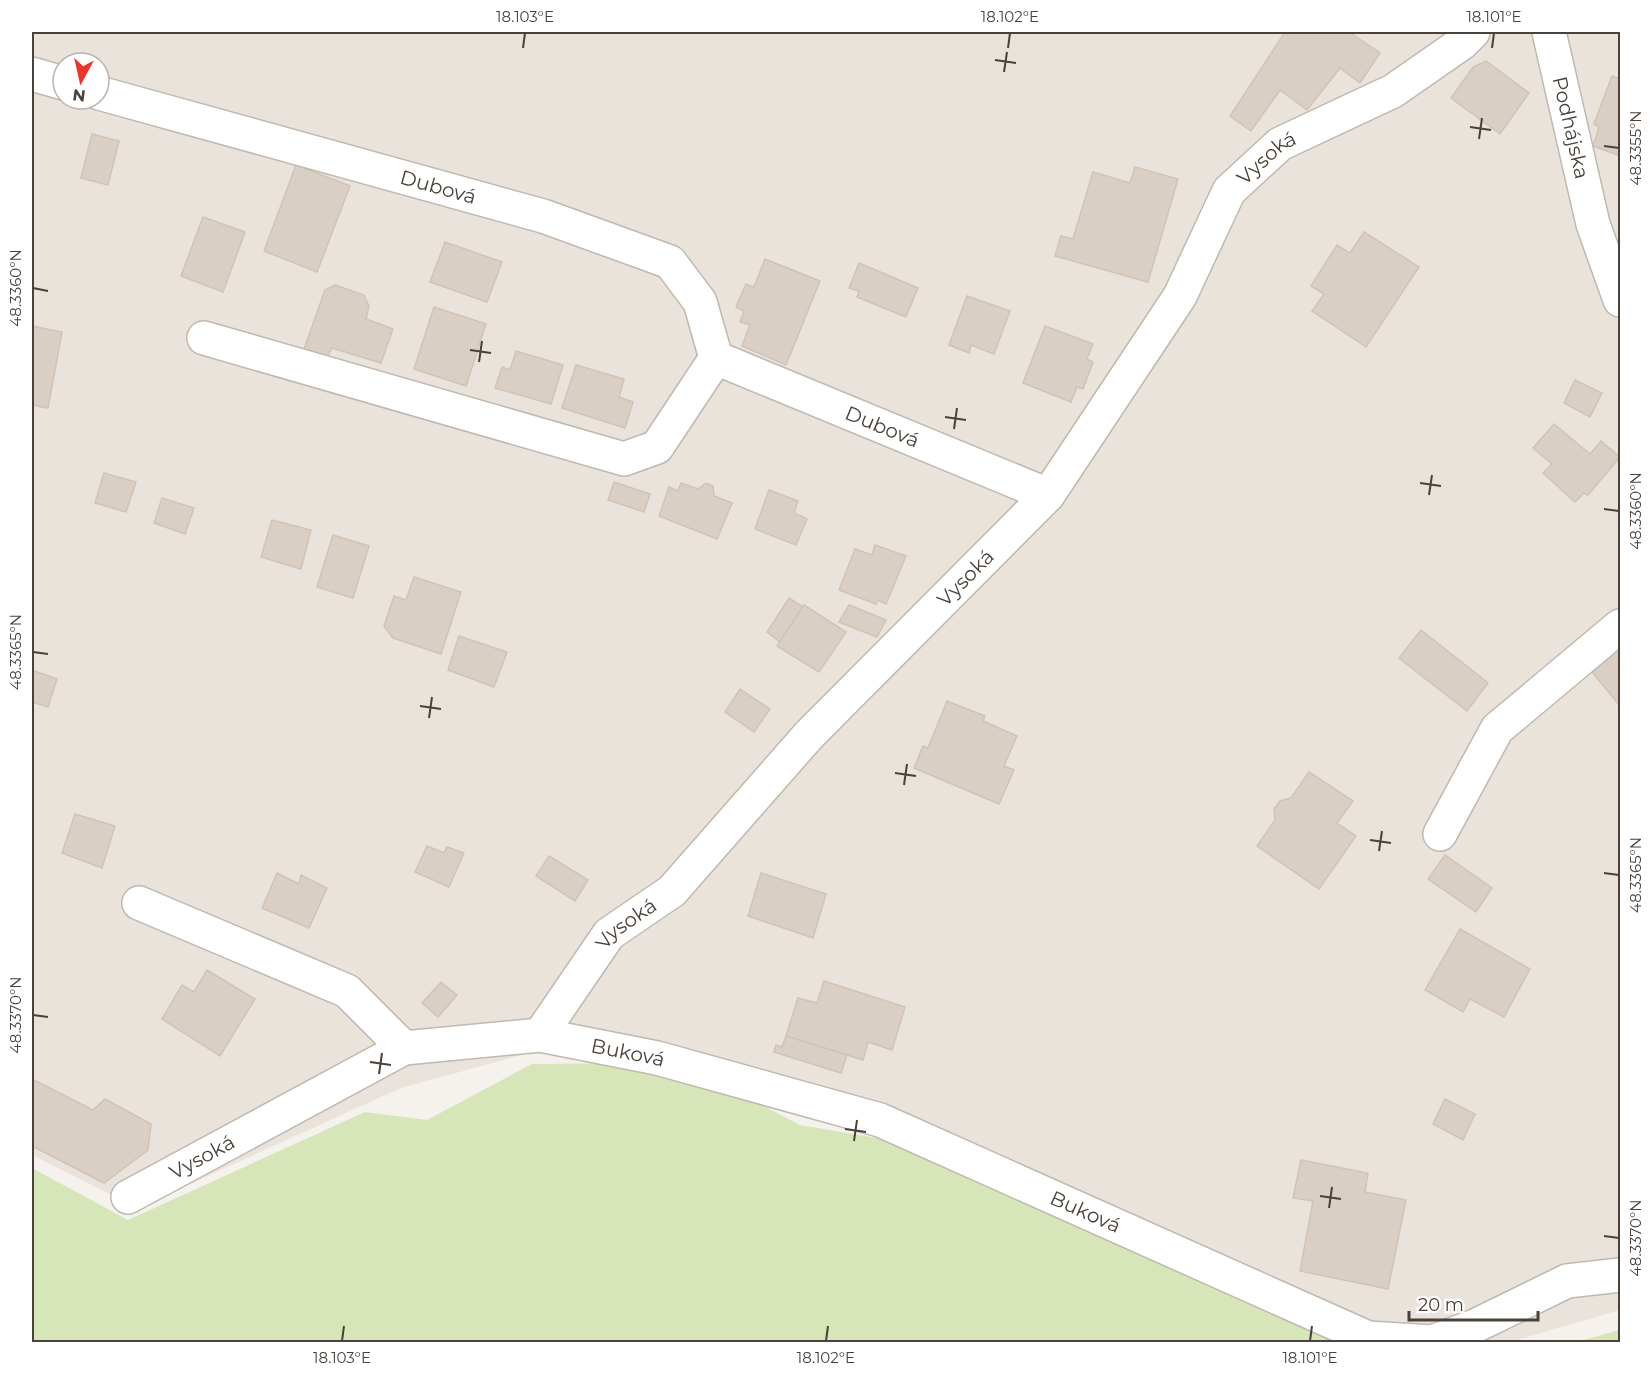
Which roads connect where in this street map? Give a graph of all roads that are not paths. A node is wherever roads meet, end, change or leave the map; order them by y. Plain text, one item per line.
1 (1473, 32) edge
2 (1549, 32) edge
3 (32, 74) edge
4 (51, 80) edge
5 (111, 96) edge
6 (1607, 227) edge
7 (1620, 300) edge
8 (204, 338) dead end
9 (716, 358) junction
10 (1048, 495) junction
11 (1620, 626) edge
12 (1440, 834) dead end
13 (139, 903) dead end
14 (540, 1035) junction
15 (404, 1048) junction
16 (128, 1197) dead end
17 (1620, 1275) edge

1 - 10 street, Vysoká
2 - 6 street, Podhájska
3 - 4 street
5 - 9 street, Dubová
6 - 7 street, Podhájska
8 - 9 street
9 - 10 street, Dubová
10 - 14 street, Vysoká
11 - 12 street
13 - 15 street
14 - 15 street, Vysoká
14 - 17 street, Buková
15 - 16 street, Vysoká

